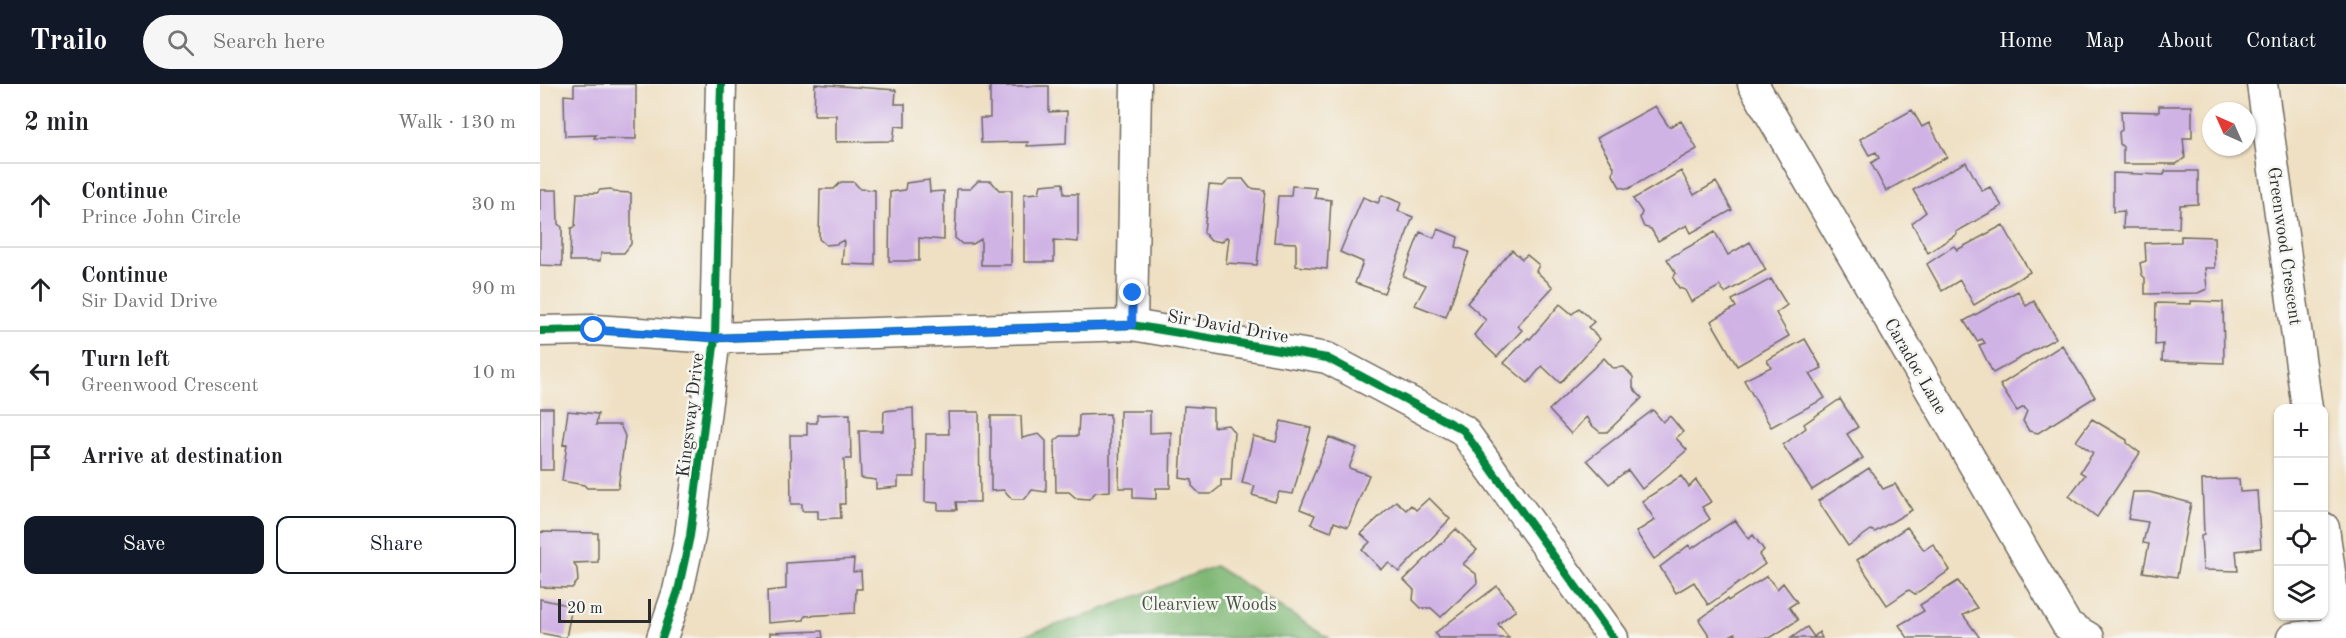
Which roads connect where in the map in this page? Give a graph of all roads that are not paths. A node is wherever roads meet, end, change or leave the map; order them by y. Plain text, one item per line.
1 (721, 84) edge
2 (1136, 84) edge
3 (1753, 84) edge
4 (2262, 84) edge
5 (1132, 325) junction
6 (540, 332) edge
7 (715, 338) junction
8 (2306, 404) edge
9 (2328, 559) edge
10 (2338, 636) edge
11 (662, 638) edge
12 (1613, 638) edge
13 (2089, 638) edge
14 (2292, 638) edge

1 - 7 street, Kingsway Drive
2 - 5 street
3 - 13 street, Caradoc Lane
4 - 8 street, Greenwood Crescent
5 - 7 street, Sir David Drive
5 - 12 street, Sir David Drive
6 - 7 street, Sir David Drive
7 - 11 street, Kingsway Drive
9 - 10 street
10 - 14 street

